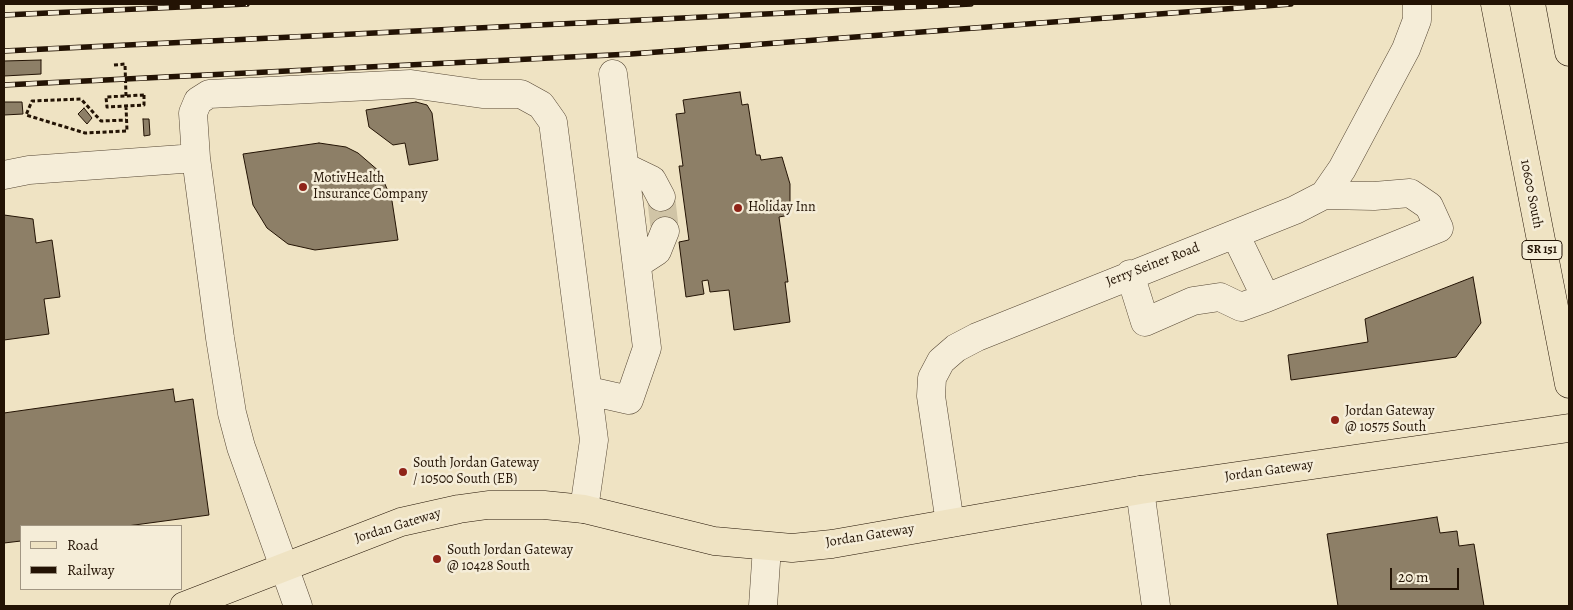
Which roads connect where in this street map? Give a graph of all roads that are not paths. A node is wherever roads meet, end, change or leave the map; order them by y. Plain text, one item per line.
1 (1417, 4) edge
2 (1495, 4) edge
3 (1560, 4) edge
4 (1569, 52) edge
5 (613, 74) dead end
6 (196, 158) junction
7 (625, 167) junction
8 (10, 170) edge
9 (1324, 194) junction
10 (661, 197) tunnel mouth
11 (665, 231) tunnel mouth
12 (1235, 234) junction
13 (637, 264) junction
14 (1130, 274) junction
15 (1266, 298) junction
16 (1569, 384) edge
17 (589, 391) junction
18 (1569, 428) edge
19 (1140, 490) junction
20 (584, 509) junction
21 (950, 523) junction
22 (767, 547) junction
23 (285, 566) junction
24 (184, 606) edge
25 (298, 606) edge
26 (763, 606) edge
27 (1156, 606) edge

1 - 9 street, Jerry Seiner Road
2 - 16 main road, 10600 South / SR 151
3 - 4 main road
5 - 7 street
6 - 8 street
6 - 17 street
6 - 23 street
7 - 10 street
7 - 13 street
9 - 12 street, Jerry Seiner Road
9 - 15 street
11 - 13 street
12 - 14 street, Jerry Seiner Road
12 - 15 street
13 - 17 street
14 - 15 street
14 - 21 street, Jerry Seiner Road
17 - 20 street
18 - 19 main road, Jordan Gateway
19 - 21 main road, Jordan Gateway
19 - 27 street
20 - 22 main road, Jordan Gateway
20 - 23 main road, Jordan Gateway
21 - 22 main road, Jordan Gateway
22 - 26 street
23 - 24 main road, Jordan Gateway
23 - 25 street

